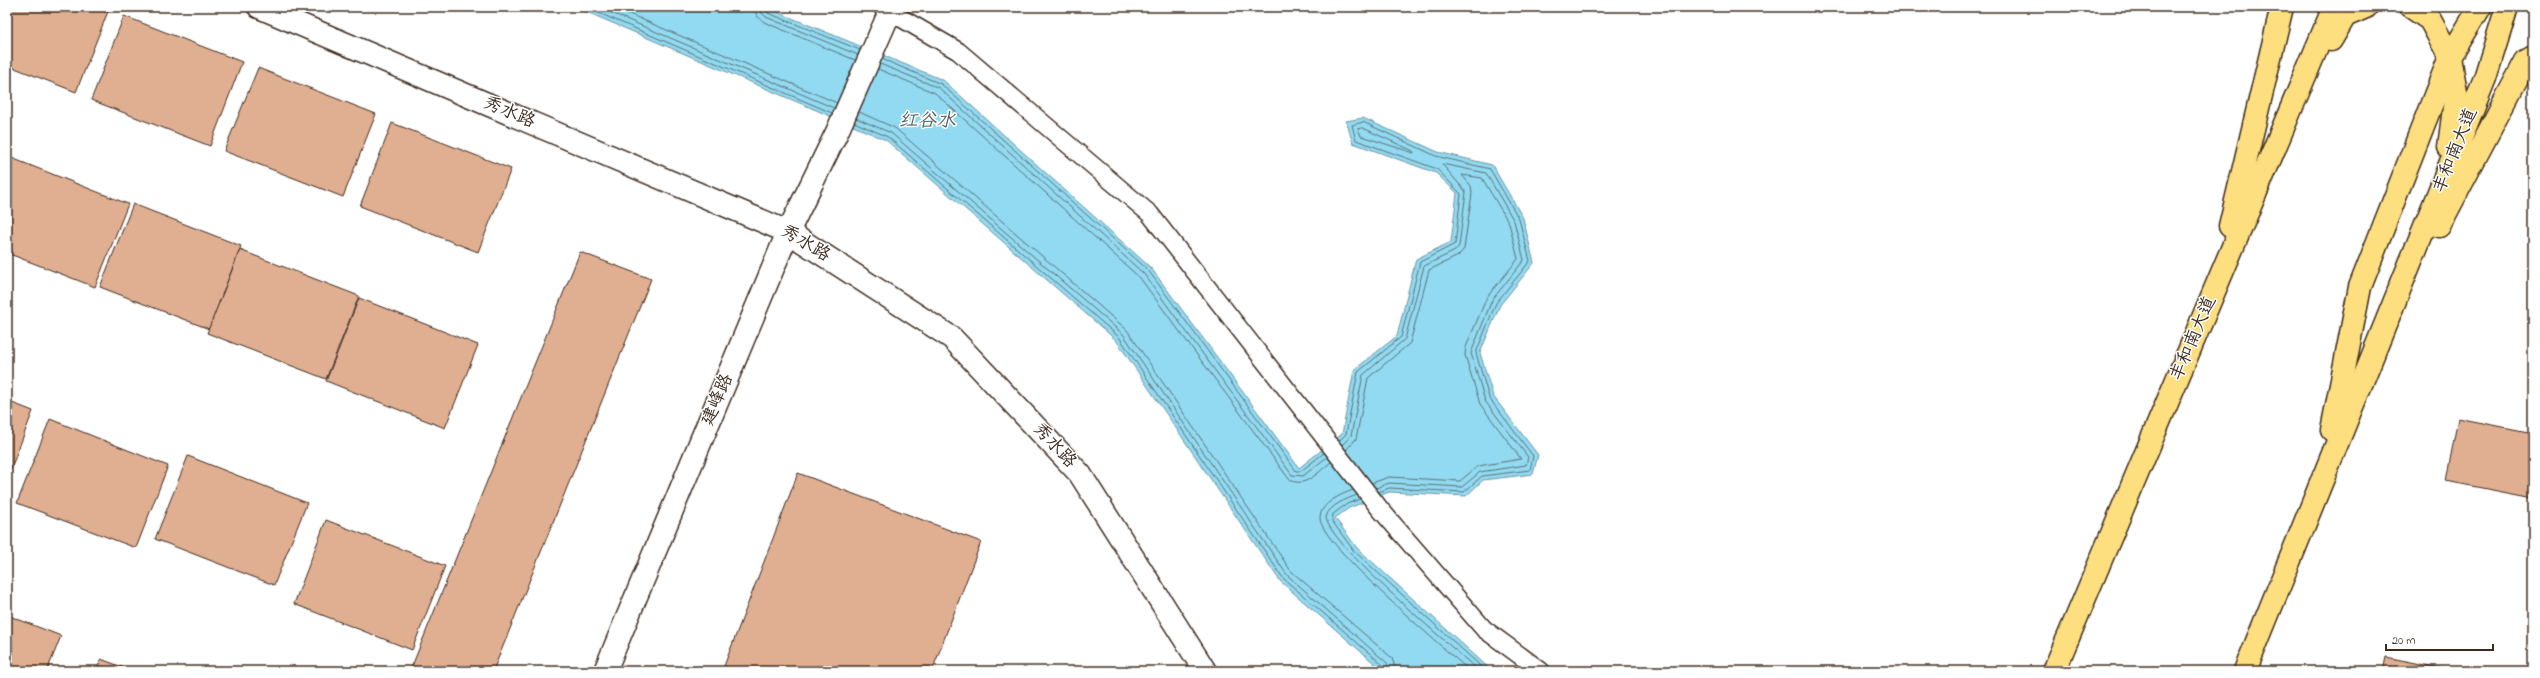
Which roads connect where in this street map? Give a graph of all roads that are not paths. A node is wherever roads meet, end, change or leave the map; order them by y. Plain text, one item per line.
1 (259, 7) edge
2 (2282, 7) edge
3 (2334, 7) edge
4 (2366, 7) edge
5 (2411, 7) edge
6 (2480, 7) edge
7 (2507, 7) edge
8 (888, 8) edge
9 (2450, 57) junction
10 (2533, 57) edge
11 (2288, 116) junction
12 (2445, 178) junction
13 (788, 232) junction
14 (2215, 289) junction
15 (2380, 338) junction
16 (2322, 480) junction
17 (606, 671) edge
18 (1205, 671) edge
19 (1541, 671) edge
20 (2054, 671) edge
21 (2245, 671) edge

1 - 13 street, 秀水路
2 - 14 main road
3 - 11 main road, 丰和南大道
4 - 11 main road
5 - 9 main road
6 - 9 main road
7 - 12 main road, 丰和南大道
8 - 13 street, 建峰路
8 - 19 lane
9 - 12 main road
9 - 16 main road
10 - 15 main road
11 - 14 main road, 丰和南大道
12 - 15 main road, 丰和南大道
13 - 17 street, 建峰路
13 - 18 street, 秀水路
14 - 20 main road, 丰和南大道
15 - 16 main road, 丰和南大道
16 - 21 main road, 丰和南大道

